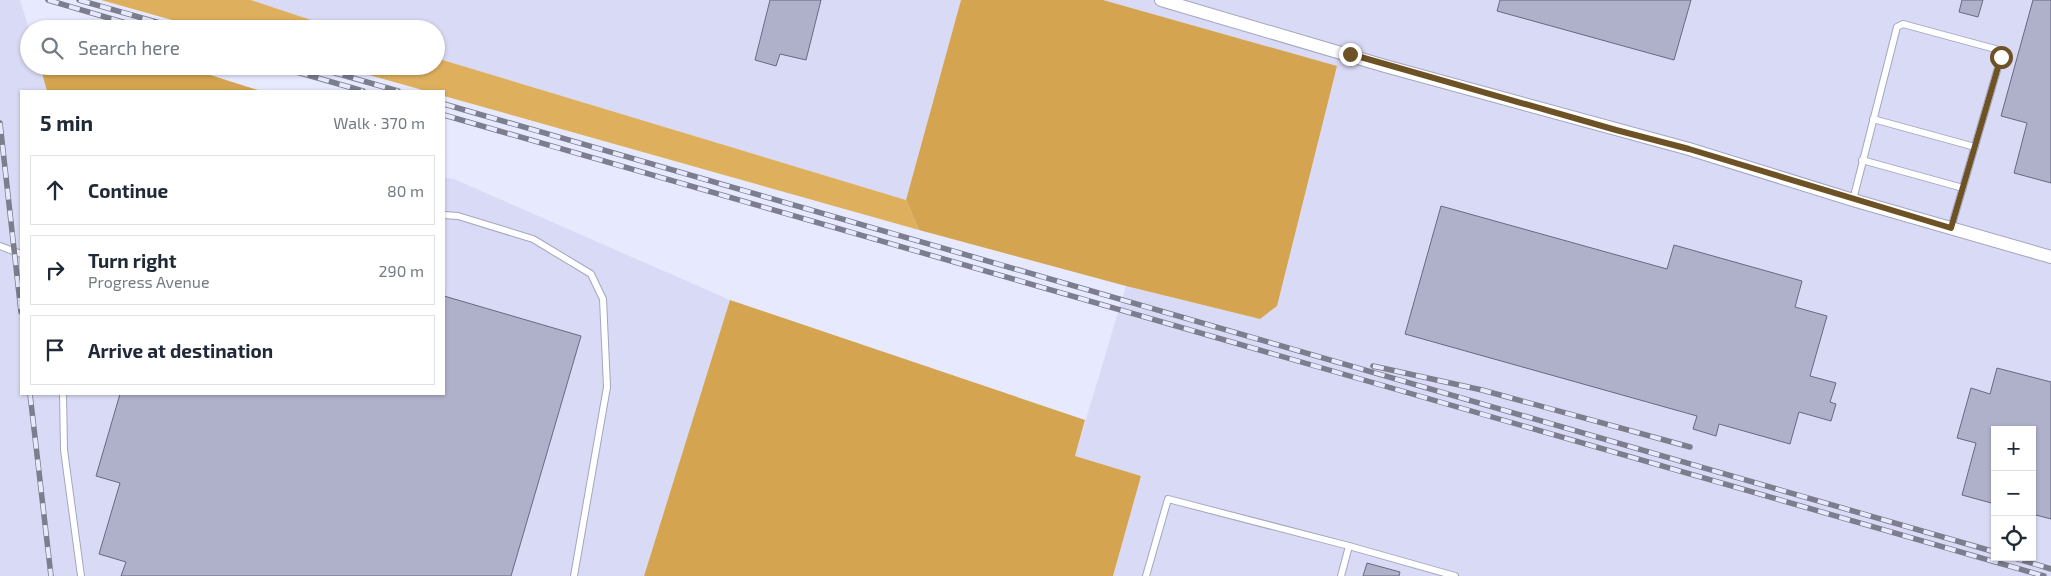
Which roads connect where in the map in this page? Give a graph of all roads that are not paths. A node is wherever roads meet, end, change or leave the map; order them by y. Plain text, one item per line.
1 (1160, 0) edge
2 (1873, 119) junction
3 (1975, 147) junction
4 (1862, 160) junction
5 (1963, 188) junction
6 (1853, 200) junction
7 (445, 215) edge
8 (1951, 228) junction
9 (0, 246) edge
10 (20, 254) edge
11 (2051, 257) edge
12 (63, 395) edge
13 (1349, 546) junction
14 (81, 576) edge
15 (574, 576) edge
16 (1146, 576) edge
17 (1340, 576) edge
18 (1455, 576) edge

1 - 6 street
2 - 3 lane
2 - 3 lane
2 - 4 lane
3 - 5 lane
4 - 5 lane
4 - 6 lane
5 - 8 lane
6 - 8 street
7 - 15 lane
8 - 11 street
9 - 10 lane
12 - 14 lane
13 - 16 lane
13 - 17 lane
13 - 18 lane

